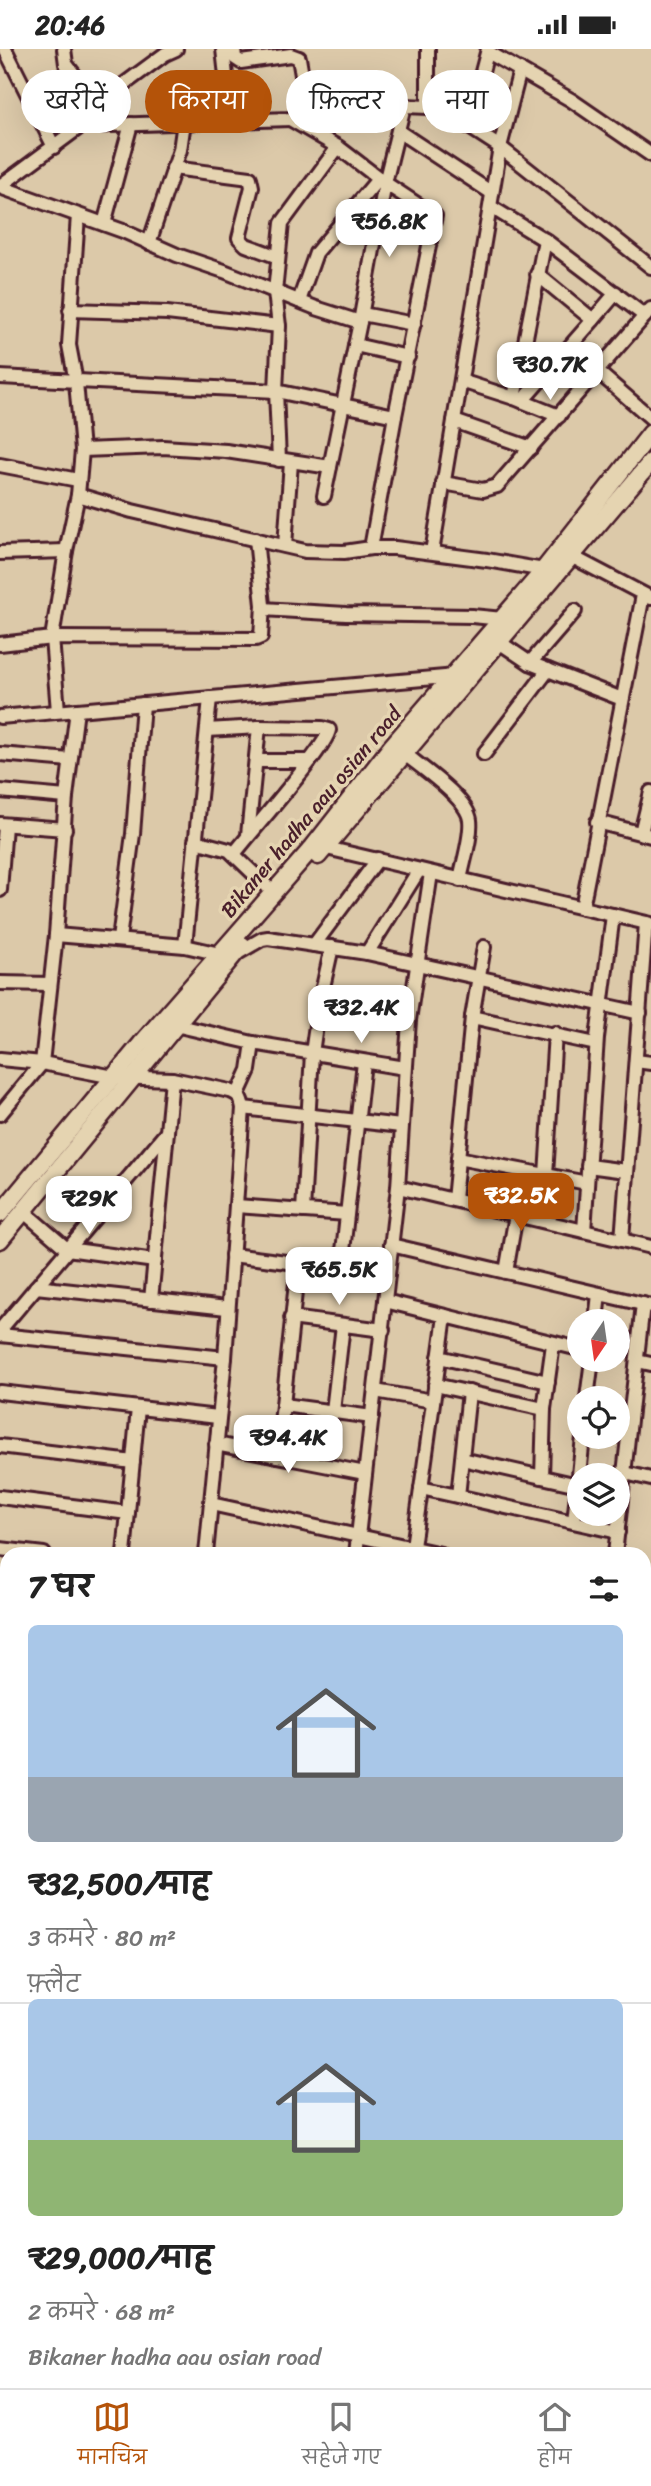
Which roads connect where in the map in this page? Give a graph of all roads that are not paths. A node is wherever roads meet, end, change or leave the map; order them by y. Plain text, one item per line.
1 (64, 49) edge
2 (223, 49) edge
3 (234, 49) edge
4 (428, 49) edge
5 (488, 50) edge
6 (168, 51) edge
7 (4, 52) edge
8 (71, 70) edge
9 (225, 70) edge
10 (301, 70) edge
11 (428, 70) edge
12 (483, 70) edge
13 (520, 70) junction
14 (131, 79) edge
15 (145, 123) edge
16 (131, 124) edge
17 (72, 133) edge
18 (129, 133) edge
19 (182, 133) edge
20 (314, 133) edge
21 (397, 133) edge
22 (401, 133) edge
23 (478, 133) edge
24 (54, 147) junction
25 (338, 147) junction
26 (500, 147) junction
27 (651, 155) edge
28 (173, 168) junction
29 (382, 181) junction
30 (0, 187) edge
31 (492, 193) junction
32 (491, 207) junction
33 (78, 215) junction
34 (104, 224) junction
35 (545, 240) junction
36 (149, 243) junction
37 (278, 257) junction
38 (651, 267) edge
39 (537, 274) junction
40 (275, 292) junction
41 (616, 293) junction
42 (299, 301) junction
43 (70, 310) junction
44 (648, 312) edge
45 (361, 319) junction
46 (593, 320) junction
47 (414, 324) junction
48 (279, 325) junction
49 (355, 345) junction
50 (408, 357) junction
51 (598, 372) junction
52 (0, 377) edge
53 (461, 381) junction
54 (76, 382) junction
55 (276, 391) junction
56 (518, 399) junction
57 (342, 405) junction
58 (395, 416) junction
59 (559, 416) junction
60 (651, 418) edge
61 (454, 421) junction
62 (651, 433) edge
63 (531, 448) junction
64 (82, 450) junction
65 (285, 461) junction
66 (651, 462) edge
67 (0, 465) edge
68 (330, 467) junction
69 (78, 480) junction
70 (443, 483) junction
71 (617, 490) junction
72 (78, 495) junction
73 (324, 496) dead end
74 (256, 539) junction
75 (285, 546) junction
76 (371, 548) junction
77 (66, 551) junction
78 (432, 552) junction
79 (566, 553) junction
80 (0, 554) edge
81 (549, 574) junction
82 (647, 597) edge
83 (263, 609) junction
84 (575, 611) dead end
85 (503, 619) junction
86 (52, 638) junction
87 (499, 642) junction
88 (0, 644) edge
89 (530, 663) junction
90 (548, 670) junction
91 (460, 678) junction
92 (210, 698) junction
93 (622, 699) junction
94 (143, 704) junction
95 (77, 710) junction
96 (58, 711) junction
97 (0, 717) edge
98 (259, 727) junction
99 (206, 730) junction
100 (0, 754) edge
101 (405, 754) junction
102 (484, 754) dead end
103 (70, 760) junction
104 (256, 761) junction
105 (310, 761) junction
106 (0, 791) edge
107 (651, 792) edge
108 (66, 796) junction
109 (597, 822) junction
110 (3, 824) edge
111 (65, 829) junction
112 (646, 834) edge
113 (248, 837) junction
114 (195, 841) junction
115 (320, 846) junction
116 (234, 854) junction
117 (1, 859) edge
118 (378, 859) junction
119 (425, 872) junction
120 (460, 880) junction
121 (0, 890) edge
122 (274, 893) junction
123 (582, 908) junction
124 (613, 915) junction
125 (649, 924) edge
126 (56, 935) junction
127 (119, 939) junction
128 (314, 945) junction
129 (185, 946) junction
130 (332, 947) junction
131 (484, 947) dead end
132 (368, 953) junction
133 (227, 955) junction
134 (417, 963) junction
135 (478, 975) junction
136 (0, 983) edge
137 (50, 984) junction
138 (319, 1005) junction
139 (601, 1005) junction
140 (640, 1013) junction
141 (472, 1017) junction
142 (409, 1020) junction
143 (175, 1025) junction
144 (645, 1029) edge
145 (555, 1033) junction
146 (253, 1043) junction
147 (596, 1044) junction
148 (312, 1053) junction
149 (0, 1059) edge
150 (636, 1061) junction
151 (364, 1062) junction
152 (42, 1063) junction
153 (651, 1063) edge
154 (405, 1068) junction
155 (114, 1077) junction
156 (134, 1077) junction
157 (172, 1079) junction
158 (238, 1094) junction
159 (243, 1108) junction
160 (0, 1114) edge
161 (307, 1115) junction
162 (358, 1120) junction
163 (401, 1126) junction
164 (167, 1132) junction
165 (458, 1158) junction
166 (588, 1166) junction
167 (626, 1171) junction
168 (546, 1175) junction
169 (587, 1182) junction
170 (398, 1187) junction
171 (454, 1200) junction
172 (236, 1206) junction
173 (23, 1211) junction
174 (303, 1211) junction
175 (0, 1214) edge
176 (347, 1214) junction
177 (516, 1215) junction
178 (584, 1231) junction
179 (0, 1240) edge
180 (622, 1240) junction
181 (391, 1245) junction
182 (651, 1247) edge
183 (67, 1249) junction
184 (232, 1255) junction
185 (155, 1261) junction
186 (298, 1263) junction
187 (341, 1269) junction
188 (506, 1272) junction
189 (388, 1275) junction
190 (36, 1287) junction
191 (599, 1294) junction
192 (151, 1300) junction
193 (386, 1301) junction
194 (647, 1305) edge
195 (227, 1308) junction
196 (597, 1309) edge
197 (445, 1316) junction
198 (291, 1318) junction
199 (343, 1325) junction
200 (383, 1330) junction
201 (0, 1333) edge
202 (553, 1344) junction
203 (567, 1347) edge
204 (439, 1357) junction
205 (225, 1358) junction
206 (637, 1361) junction
207 (651, 1364) edge
208 (548, 1382) junction
209 (435, 1385) junction
210 (375, 1391) junction
211 (0, 1392) edge
212 (469, 1392) junction
213 (433, 1401) junction
214 (283, 1405) junction
215 (138, 1408) junction
216 (544, 1409) junction
217 (333, 1411) junction
218 (218, 1417) junction
219 (372, 1417) junction
220 (216, 1444) junction
221 (0, 1446) edge
222 (277, 1456) junction
223 (462, 1459) junction
224 (133, 1462) junction
225 (626, 1463) edge
226 (365, 1473) junction
227 (630, 1474) edge
228 (542, 1477) junction
229 (651, 1479) edge
230 (567, 1483) edge
231 (421, 1488) junction
232 (458, 1496) junction
233 (0, 1497) edge
234 (211, 1504) junction
235 (128, 1513) junction
236 (567, 1520) edge
237 (592, 1526) edge
238 (619, 1526) edge
239 (618, 1532) junction
240 (358, 1535) junction
241 (125, 1547) edge
242 (207, 1547) edge
243 (357, 1547) edge
244 (409, 1547) edge
245 (413, 1547) edge
246 (616, 1547) edge

1 - 8 street
2 - 9 street
3 - 10 street
4 - 11 street
5 - 12 street
5 - 13 street
6 - 14 street
7 - 24 street
13 - 26 street
13 - 27 street
15 - 16 street
17 - 24 street
18 - 34 street
19 - 28 street
20 - 25 street
21 - 29 street
22 - 31 street
23 - 26 street
24 - 30 street
25 - 29 street
25 - 37 street
26 - 31 street
26 - 38 street
28 - 36 street
28 - 37 street
29 - 42 street
29 - 45 street
29 - 47 street
30 - 33 street
31 - 32 street
32 - 35 street
32 - 53 street
33 - 34 street
33 - 43 street
34 - 36 street
35 - 39 street
35 - 41 street
36 - 40 street
37 - 40 street
39 - 46 street
39 - 56 street
40 - 42 street
40 - 48 street
41 - 44 street
41 - 46 street
42 - 45 street
43 - 48 street
43 - 54 street
44 - 51 street
45 - 47 street
45 - 49 street
46 - 56 street
47 - 50 street
48 - 55 street
49 - 50 street
49 - 57 street
50 - 58 street
51 - 59 street
51 - 60 street
52 - 54 street
53 - 56 street
53 - 61 street
54 - 55 street
54 - 64 street
55 - 57 street
55 - 65 street
56 - 59 street
57 - 58 street
57 - 68 street
58 - 76 street
59 - 63 street
61 - 63 street
61 - 70 street
62 - 71 main road, Bikaner hadha aau osian road
63 - 70 street
64 - 65 street
64 - 69 street
65 - 68 street
65 - 75 street
66 - 71 main road, Bikaner hadha aau osian road
67 - 69 street
68 - 73 street
69 - 72 street
70 - 78 street
71 - 79 main road, Bikaner hadha aau osian road
72 - 74 street
72 - 77 street
74 - 75 street
74 - 83 street
75 - 76 street
76 - 78 street
77 - 80 street
77 - 86 street
78 - 81 street
79 - 81 main road, Bikaner hadha aau osian road
79 - 82 street
81 - 85 main road, Bikaner hadha aau osian road
81 - 87 main road, Bikaner hadha aau osian road
82 - 93 street
83 - 85 street
83 - 86 street
84 - 89 street
85 - 91 main road, Bikaner hadha aau osian road
86 - 88 street
86 - 96 street
87 - 89 street
87 - 91 main road, Bikaner hadha aau osian road
89 - 90 street
90 - 93 street
90 - 102 street
91 - 92 street
91 - 101 main road, Bikaner hadha aau osian road
91 - 115 main road, Bikaner hadha aau osian road
92 - 94 street
92 - 99 street
93 - 109 street
94 - 95 street
94 - 127 street
95 - 96 street
95 - 103 street
96 - 97 street
98 - 99 street
98 - 104 street
98 - 105 street
99 - 114 street
100 - 103 street
101 - 115 main road, Bikaner hadha aau osian road
101 - 120 street
103 - 108 street
104 - 105 street
104 - 113 street
105 - 113 street
106 - 108 street
107 - 112 street
108 - 111 street
109 - 112 street
109 - 123 street
110 - 111 street
110 - 117 street
111 - 126 street
113 - 116 street
114 - 116 street
114 - 129 street
115 - 118 street
115 - 122 main road, Bikaner hadha aau osian road
115 - 133 main road, Bikaner hadha aau osian road
116 - 122 street
117 - 121 street
118 - 119 street
118 - 128 street
119 - 120 street
119 - 132 street
119 - 134 street
120 - 123 street
122 - 133 main road, Bikaner hadha aau osian road
123 - 124 street
124 - 125 street
124 - 139 street
125 - 140 street
126 - 127 street
126 - 137 street
127 - 129 street
128 - 130 street
128 - 133 street
129 - 133 street
130 - 132 street
130 - 138 street
131 - 135 street
132 - 134 street
133 - 143 main road, Bikaner hadha aau osian road
133 - 155 main road, Bikaner hadha aau osian road
134 - 135 street
134 - 142 street
135 - 139 street
135 - 141 street
136 - 137 street
137 - 152 street
138 - 142 street
138 - 148 street
139 - 140 street
139 - 147 street
140 - 144 street
141 - 145 street
141 - 165 street
142 - 154 street
143 - 146 street
143 - 156 main road, Bikaner hadha aau osian road
144 - 150 street
145 - 147 street
145 - 168 street
146 - 148 street
146 - 158 street
147 - 166 street
148 - 151 street
148 - 161 street
149 - 152 street
150 - 153 street
150 - 167 street
151 - 154 street
151 - 162 street
152 - 155 street
152 - 160 street
154 - 163 street
155 - 156 street
155 - 175 main road, Bikaner hadha aau osian road
156 - 157 street
156 - 173 main road, Bikaner hadha aau osian road
157 - 158 street
157 - 164 street
158 - 159 street
159 - 161 street
159 - 172 street
161 - 162 street
161 - 174 street
162 - 163 street
162 - 176 street
163 - 170 street
164 - 183 street
164 - 185 street
165 - 168 street
165 - 171 street
166 - 167 street
166 - 169 street
167 - 180 street
168 - 169 street
169 - 178 street
170 - 171 street
170 - 181 street
171 - 177 street
172 - 174 street
172 - 184 street
173 - 179 main road, Bikaner hadha aau osian road
173 - 183 street
174 - 176 street
176 - 187 street
177 - 178 street
177 - 188 street
178 - 180 street
180 - 182 street
181 - 188 street
181 - 189 street
183 - 185 street
183 - 190 street
184 - 186 street
184 - 195 street
185 - 192 street
186 - 187 street
186 - 198 street
187 - 189 street
188 - 191 street
189 - 193 street
190 - 192 street
190 - 201 street
191 - 194 street
191 - 196 street
192 - 195 street
193 - 197 street
193 - 200 street
194 - 206 street
195 - 205 street
197 - 202 street
197 - 204 street
198 - 199 street
198 - 214 street
199 - 200 street
199 - 217 street
200 - 210 street
201 - 205 street
202 - 203 street
202 - 208 street
204 - 208 street
204 - 209 street
205 - 218 street
206 - 207 street
206 - 225 street
208 - 216 street
209 - 212 street
209 - 213 street
210 - 213 street
210 - 219 street
211 - 215 street
212 - 216 street
212 - 223 street
213 - 231 street
214 - 217 street
214 - 222 street
215 - 218 street
215 - 224 street
216 - 228 street
217 - 219 street
218 - 220 street
219 - 226 street
220 - 222 street
220 - 234 street
221 - 224 street
222 - 226 street
223 - 228 street
223 - 232 street
224 - 235 street
226 - 240 street
227 - 229 street
228 - 230 street
231 - 232 street
231 - 245 street
232 - 236 street
233 - 235 street
234 - 240 street
234 - 242 street
235 - 241 street
237 - 239 street
238 - 239 street
239 - 246 street
240 - 243 street
240 - 244 street

